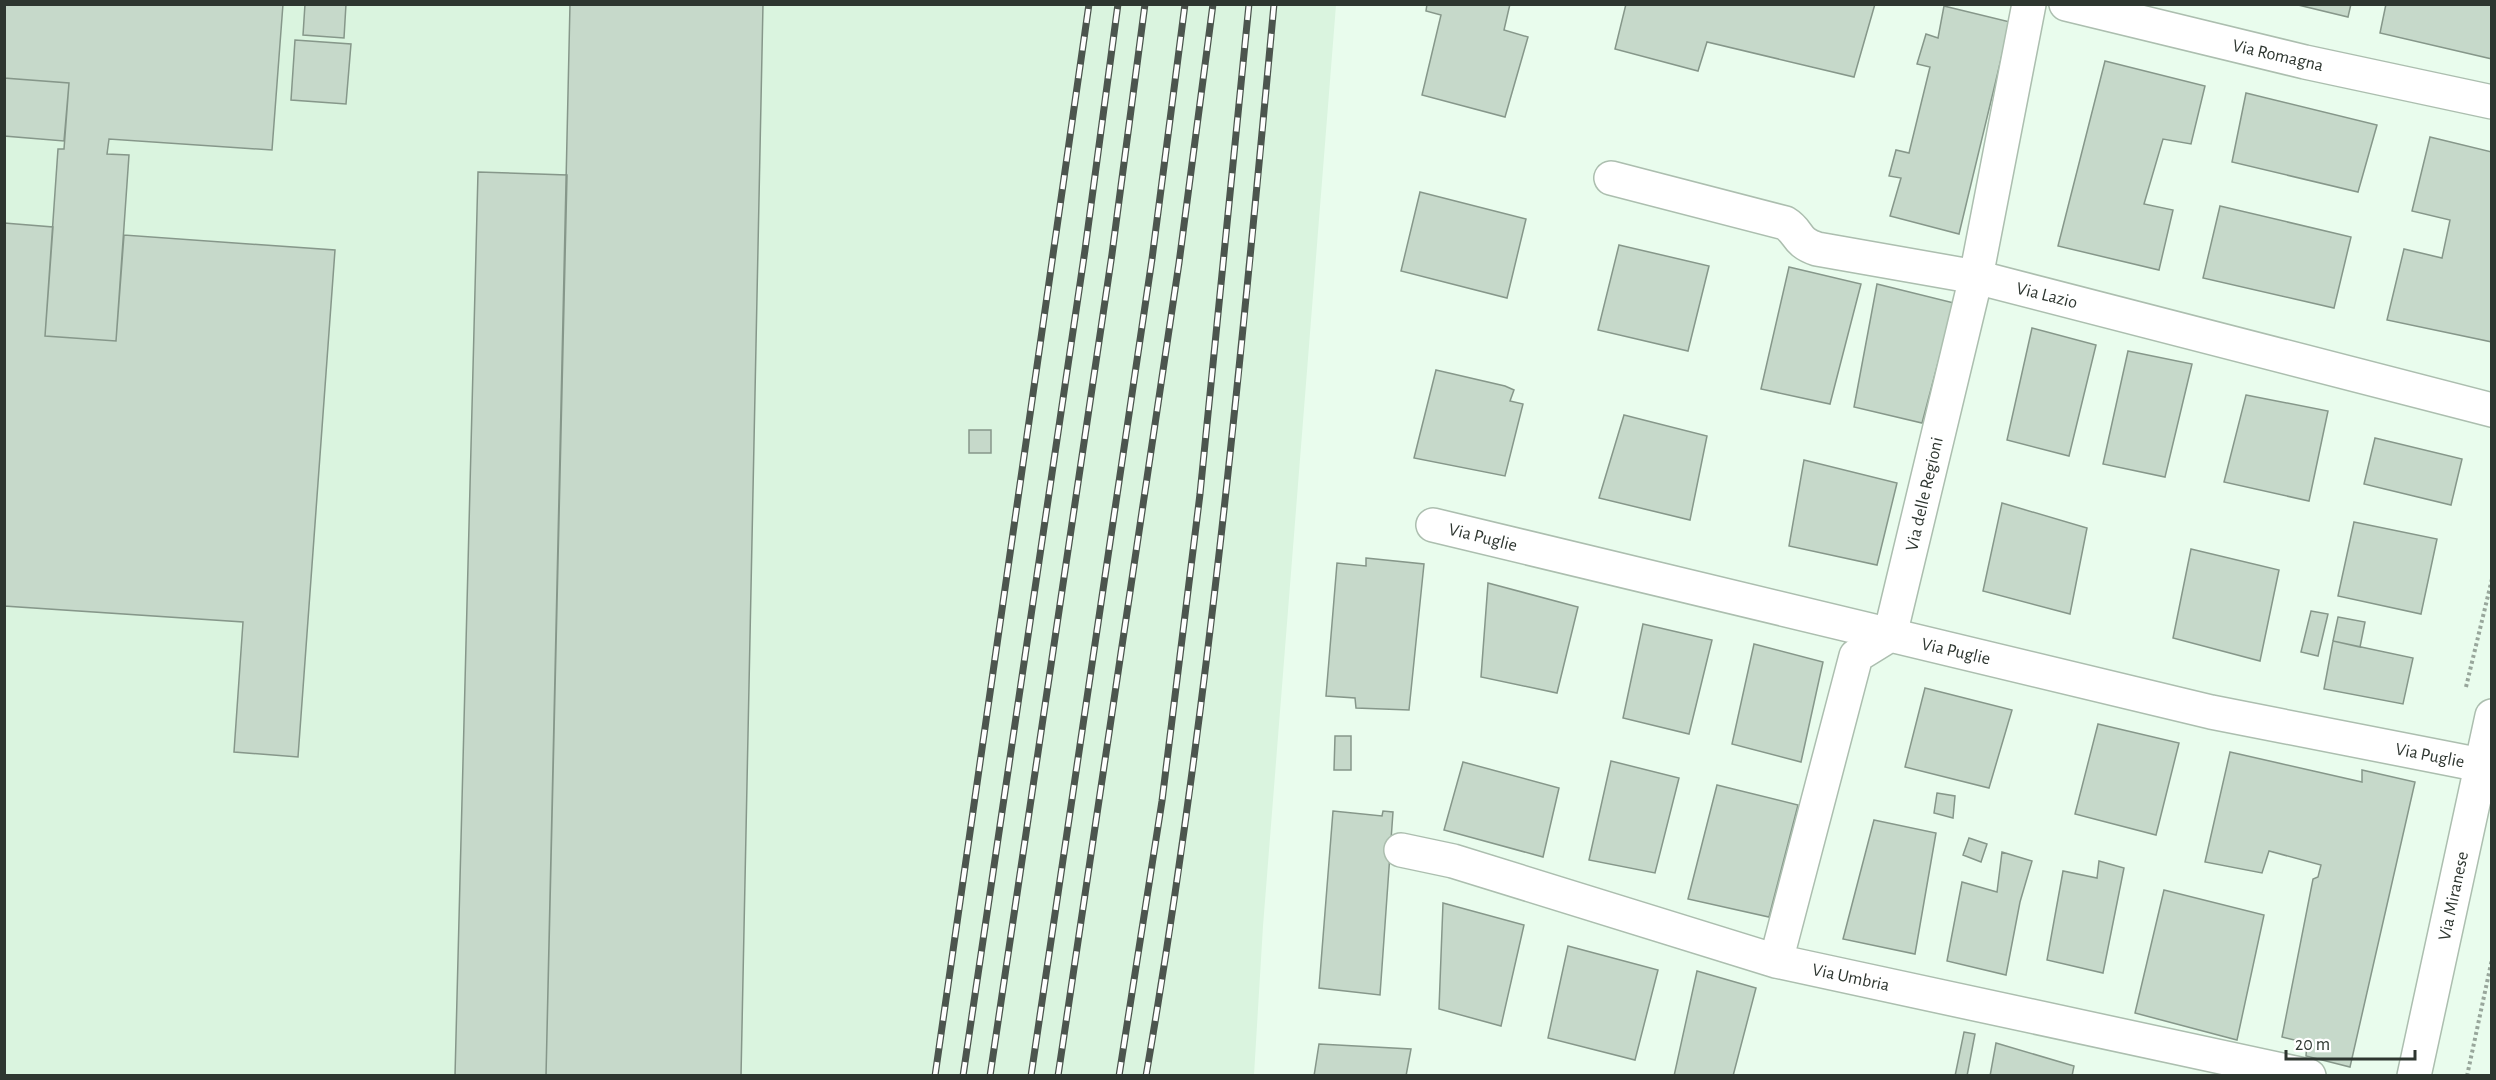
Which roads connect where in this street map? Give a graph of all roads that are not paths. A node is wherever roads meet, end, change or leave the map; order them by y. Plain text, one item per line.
1 (2029, 4) edge
2 (2066, 4) edge
3 (2492, 102) edge
4 (1611, 178) dead end
5 (1976, 277) junction
6 (2492, 410) edge
7 (1433, 525) dead end
8 (1890, 635) junction
9 (2492, 716) edge
10 (2481, 765) junction
11 (1401, 850) dead end
12 (1776, 961) junction
13 (2309, 1076) edge
14 (2414, 1076) edge

1 - 5 street, Via delle Regioni
2 - 3 street, Via Romagna
4 - 5 street, Via Lazio
5 - 6 street, Via Lazio
5 - 8 street, Via delle Regioni
7 - 8 street, Via Puglie
8 - 10 street, Via Puglie
8 - 12 street
9 - 10 street, Via Miranese
10 - 14 street, Via Miranese
11 - 12 street, Via Umbria
12 - 13 street, Via Umbria

